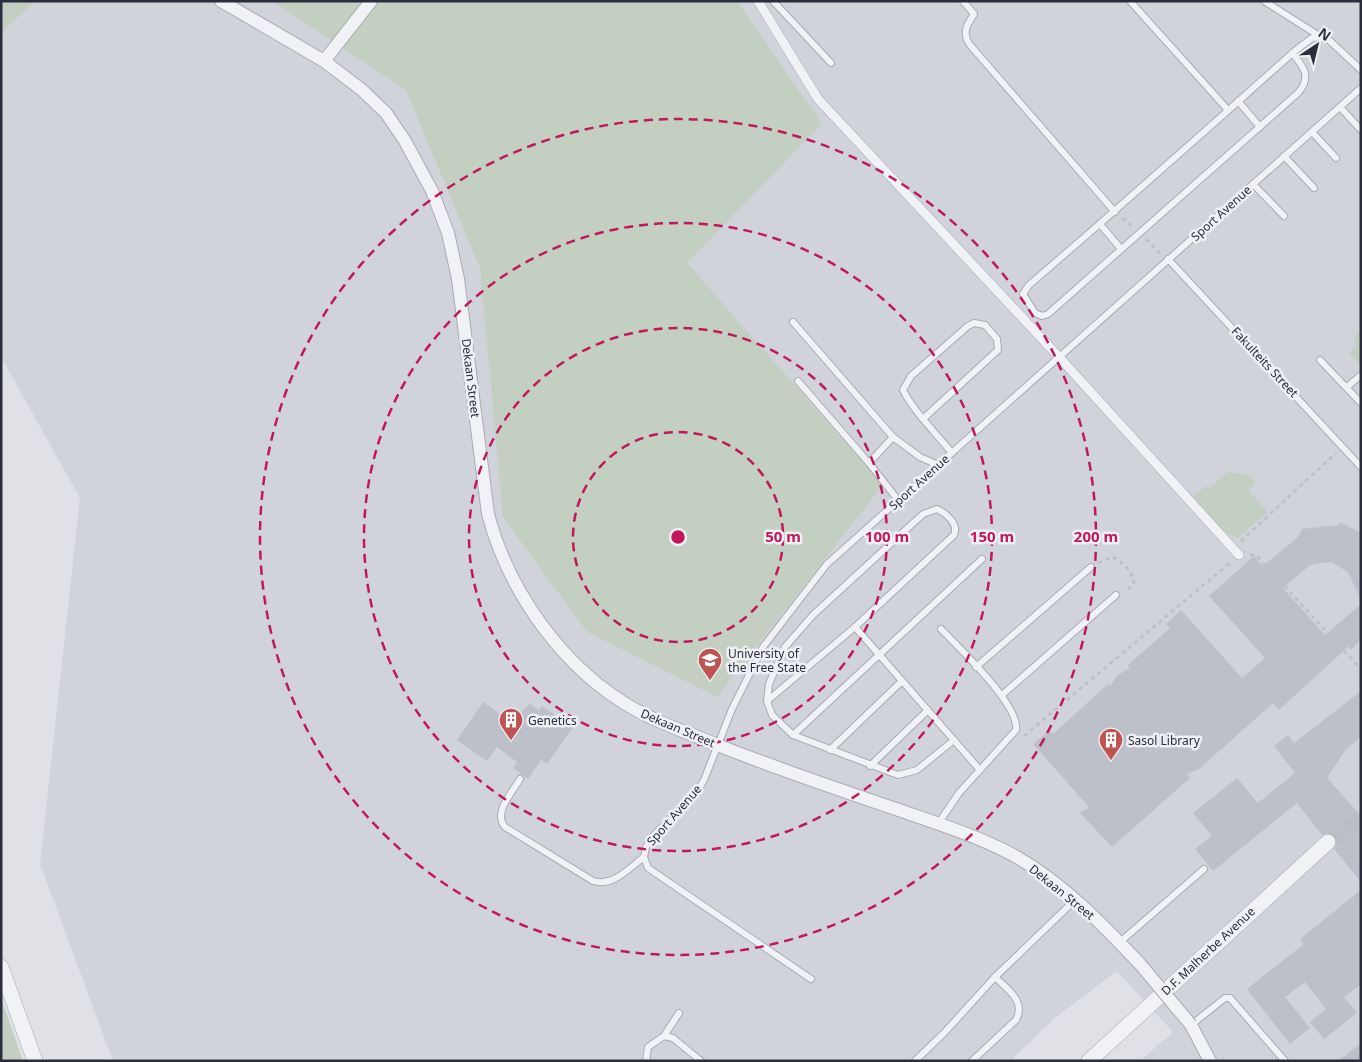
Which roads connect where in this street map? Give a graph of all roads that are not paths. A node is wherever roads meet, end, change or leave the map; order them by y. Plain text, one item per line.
1 (221, 1) edge
2 (371, 1) edge
3 (758, 1) edge
4 (773, 1) edge
5 (963, 1) edge
6 (1130, 1) edge
7 (1264, 1) edge
8 (1321, 36) junction
9 (1292, 53) junction
10 (324, 61) junction
11 (831, 63) dead end
12 (1361, 70) edge
13 (1361, 88) edge
14 (1238, 101) junction
15 (1340, 107) junction
16 (1228, 110) junction
17 (1260, 127) junction
18 (1361, 130) edge
19 (1312, 132) junction
20 (1284, 156) junction
21 (1336, 158) dead end
22 (1253, 184) junction
23 (1314, 188) dead end
24 (1115, 212) junction
25 (1284, 216) dead end
26 (1100, 224) junction
27 (1121, 249) junction
28 (1168, 259) junction
29 (793, 322) dead end
30 (1059, 357) junction
31 (1320, 360) dead end
32 (1361, 375) edge
33 (798, 381) dead end
34 (1348, 387) junction
35 (1361, 403) edge
36 (924, 418) junction
37 (893, 437) junction
38 (952, 453) junction
39 (868, 463) junction
40 (938, 465) junction
41 (1361, 467) edge
42 (898, 500) junction
43 (1236, 552) road end
44 (982, 559) dead end
45 (1091, 567) road end
46 (1116, 595) road end
47 (855, 626) junction
48 (941, 629) dead end
49 (879, 654) junction
50 (976, 667) junction
51 (902, 681) junction
52 (1002, 695) junction
53 (767, 701) junction
54 (928, 710) junction
55 (792, 735) junction
56 (954, 740) junction
57 (718, 744) junction
58 (830, 750) junction
59 (870, 766) junction
60 (980, 770) junction
61 (520, 779) dead end
62 (938, 824) junction
63 (1328, 842) tunnel mouth
64 (644, 857) junction
65 (1204, 869) dead end
66 (1075, 900) junction
67 (1120, 942) junction
68 (1, 967) edge
69 (995, 977) junction
70 (811, 979) dead end
71 (679, 1013) dead end
72 (1192, 1025) junction
73 (664, 1036) junction
74 (35, 1061) edge
75 (646, 1061) edge
76 (701, 1061) edge
77 (915, 1061) edge
78 (972, 1061) edge
79 (1089, 1061) edge
80 (1210, 1061) edge
81 (1284, 1061) edge

1 - 10 street, Dekaan Street
2 - 10 street
3 - 30 street
4 - 11 lane
5 - 24 lane
6 - 16 lane
7 - 8 lane
8 - 9 lane
8 - 12 lane
9 - 14 lane
9 - 17 lane
10 - 57 street, Dekaan Street
13 - 15 lane, Sport Avenue
14 - 16 lane
14 - 17 lane
15 - 18 lane
15 - 19 lane, Sport Avenue
16 - 24 lane
17 - 27 lane
19 - 20 lane, Sport Avenue
19 - 21 lane
20 - 22 lane, Sport Avenue
20 - 23 lane
22 - 25 lane
22 - 28 lane, Sport Avenue
24 - 26 lane
26 - 27 lane
26 - 27 lane
28 - 30 lane, Sport Avenue
28 - 41 lane, Fakulteits Street
29 - 37 lane
30 - 38 lane, Sport Avenue
30 - 43 street
31 - 34 lane
32 - 34 lane
33 - 39 lane
34 - 35 lane
36 - 36 lane
36 - 38 lane
37 - 39 lane
37 - 40 lane
38 - 40 lane, Sport Avenue
39 - 42 lane
40 - 42 lane, Sport Avenue
42 - 57 lane, Sport Avenue
44 - 49 lane
45 - 50 lane
46 - 52 lane
47 - 49 lane
47 - 53 lane
47 - 53 lane
48 - 50 lane
49 - 51 lane
49 - 55 lane
50 - 52 lane
51 - 54 lane
51 - 58 lane
52 - 60 lane
53 - 55 lane
54 - 56 lane
54 - 59 lane
55 - 58 lane
56 - 59 lane
56 - 60 lane
57 - 62 street, Dekaan Street
57 - 64 lane, Sport Avenue
58 - 59 lane
60 - 62 lane
61 - 64 lane
62 - 66 street, Dekaan Street
63 - 79 street, D.F. Malherbe Avenue
64 - 70 lane, Sport Avenue
65 - 67 lane
66 - 67 street, Dekaan Street
66 - 69 lane
67 - 72 street, Dekaan Street, bridge
68 - 74 street
69 - 77 lane
69 - 78 lane
71 - 73 lane
72 - 80 street, Dekaan Street
72 - 81 lane
73 - 75 lane
73 - 76 lane

